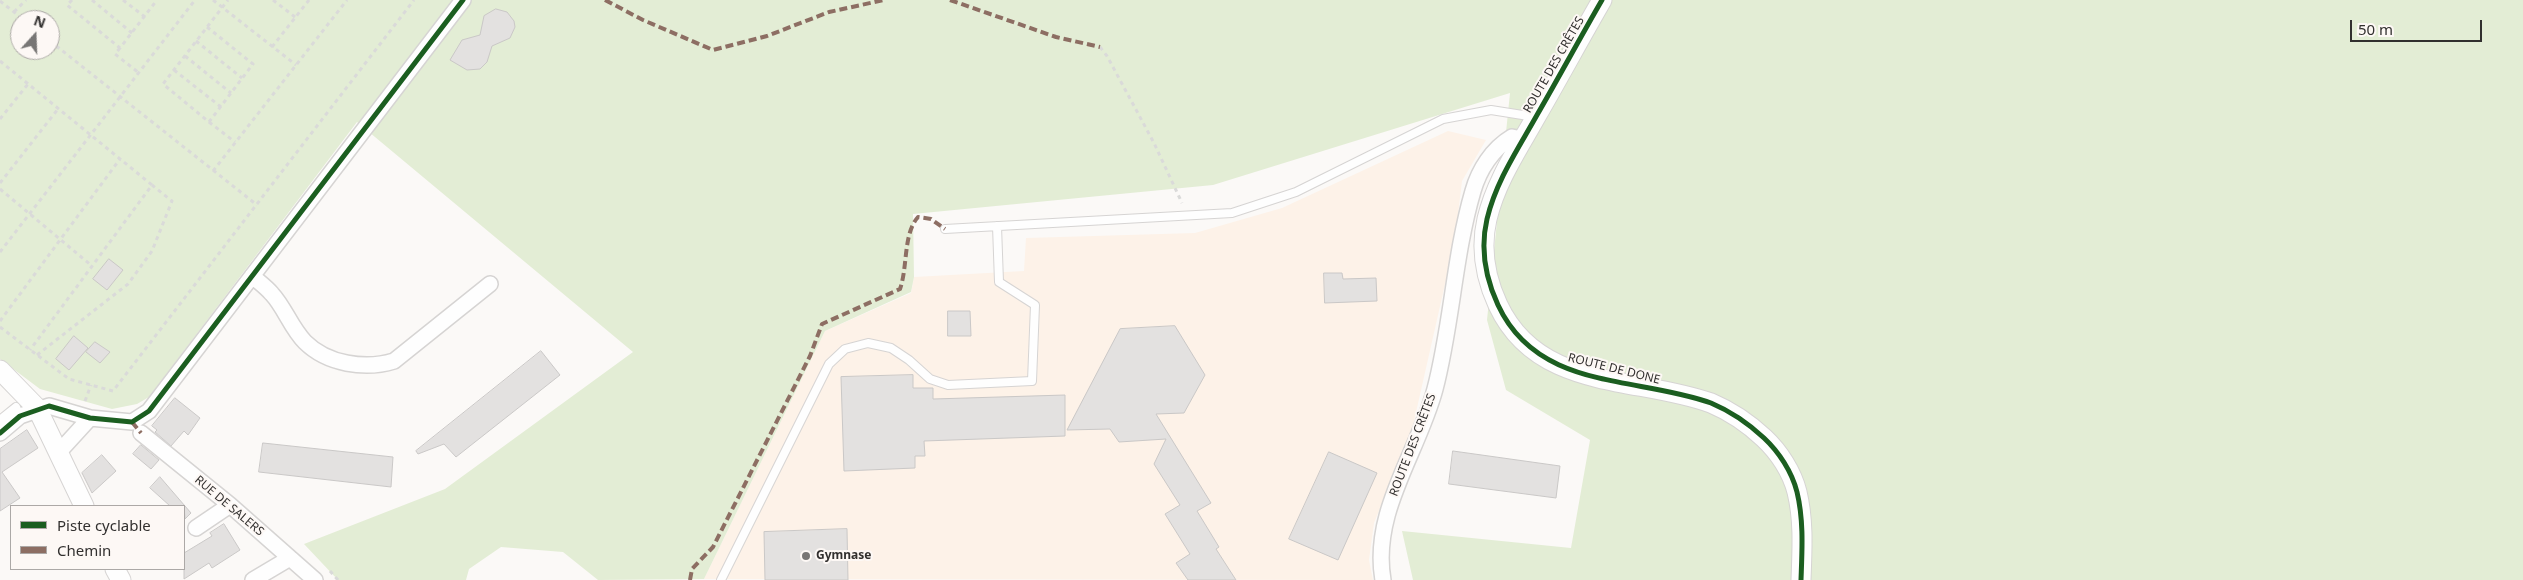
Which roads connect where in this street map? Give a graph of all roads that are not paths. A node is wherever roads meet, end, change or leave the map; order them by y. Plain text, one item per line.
1 (463, 0) edge
2 (1602, 0) edge
3 (1536, 118) junction
4 (1522, 139) junction
5 (997, 226) junction
6 (945, 229) dead end
7 (252, 276) junction
8 (490, 284) dead end
9 (0, 370) edge
10 (37, 408) junction
11 (20, 416) junction
12 (90, 418) junction
13 (0, 420) edge
14 (136, 427) junction
15 (0, 433) edge
16 (58, 453) junction
17 (84, 505) edge
18 (230, 505) junction
19 (196, 528) dead end
20 (290, 558) junction
21 (253, 580) edge
22 (315, 580) edge
23 (721, 580) edge
24 (1383, 580) edge
25 (1801, 580) edge

1 - 7 street
2 - 3 street, ROUTE DES CRÊTES
3 - 4 street, ROUTE DES CRÊTES
3 - 5 lane
4 - 24 street, ROUTE DES CRÊTES
4 - 25 street, ROUTE DE DONE
5 - 6 lane
5 - 23 lane
7 - 8 street
7 - 14 street
9 - 10 street
10 - 11 street
10 - 12 street
10 - 16 street
11 - 13 lane
11 - 15 street
12 - 14 street
12 - 16 street
14 - 18 street, RUE DE SALERS
16 - 17 street
18 - 19 street
18 - 20 street, RUE DE SALERS
20 - 21 street
20 - 22 street, RUE DE SALERS

